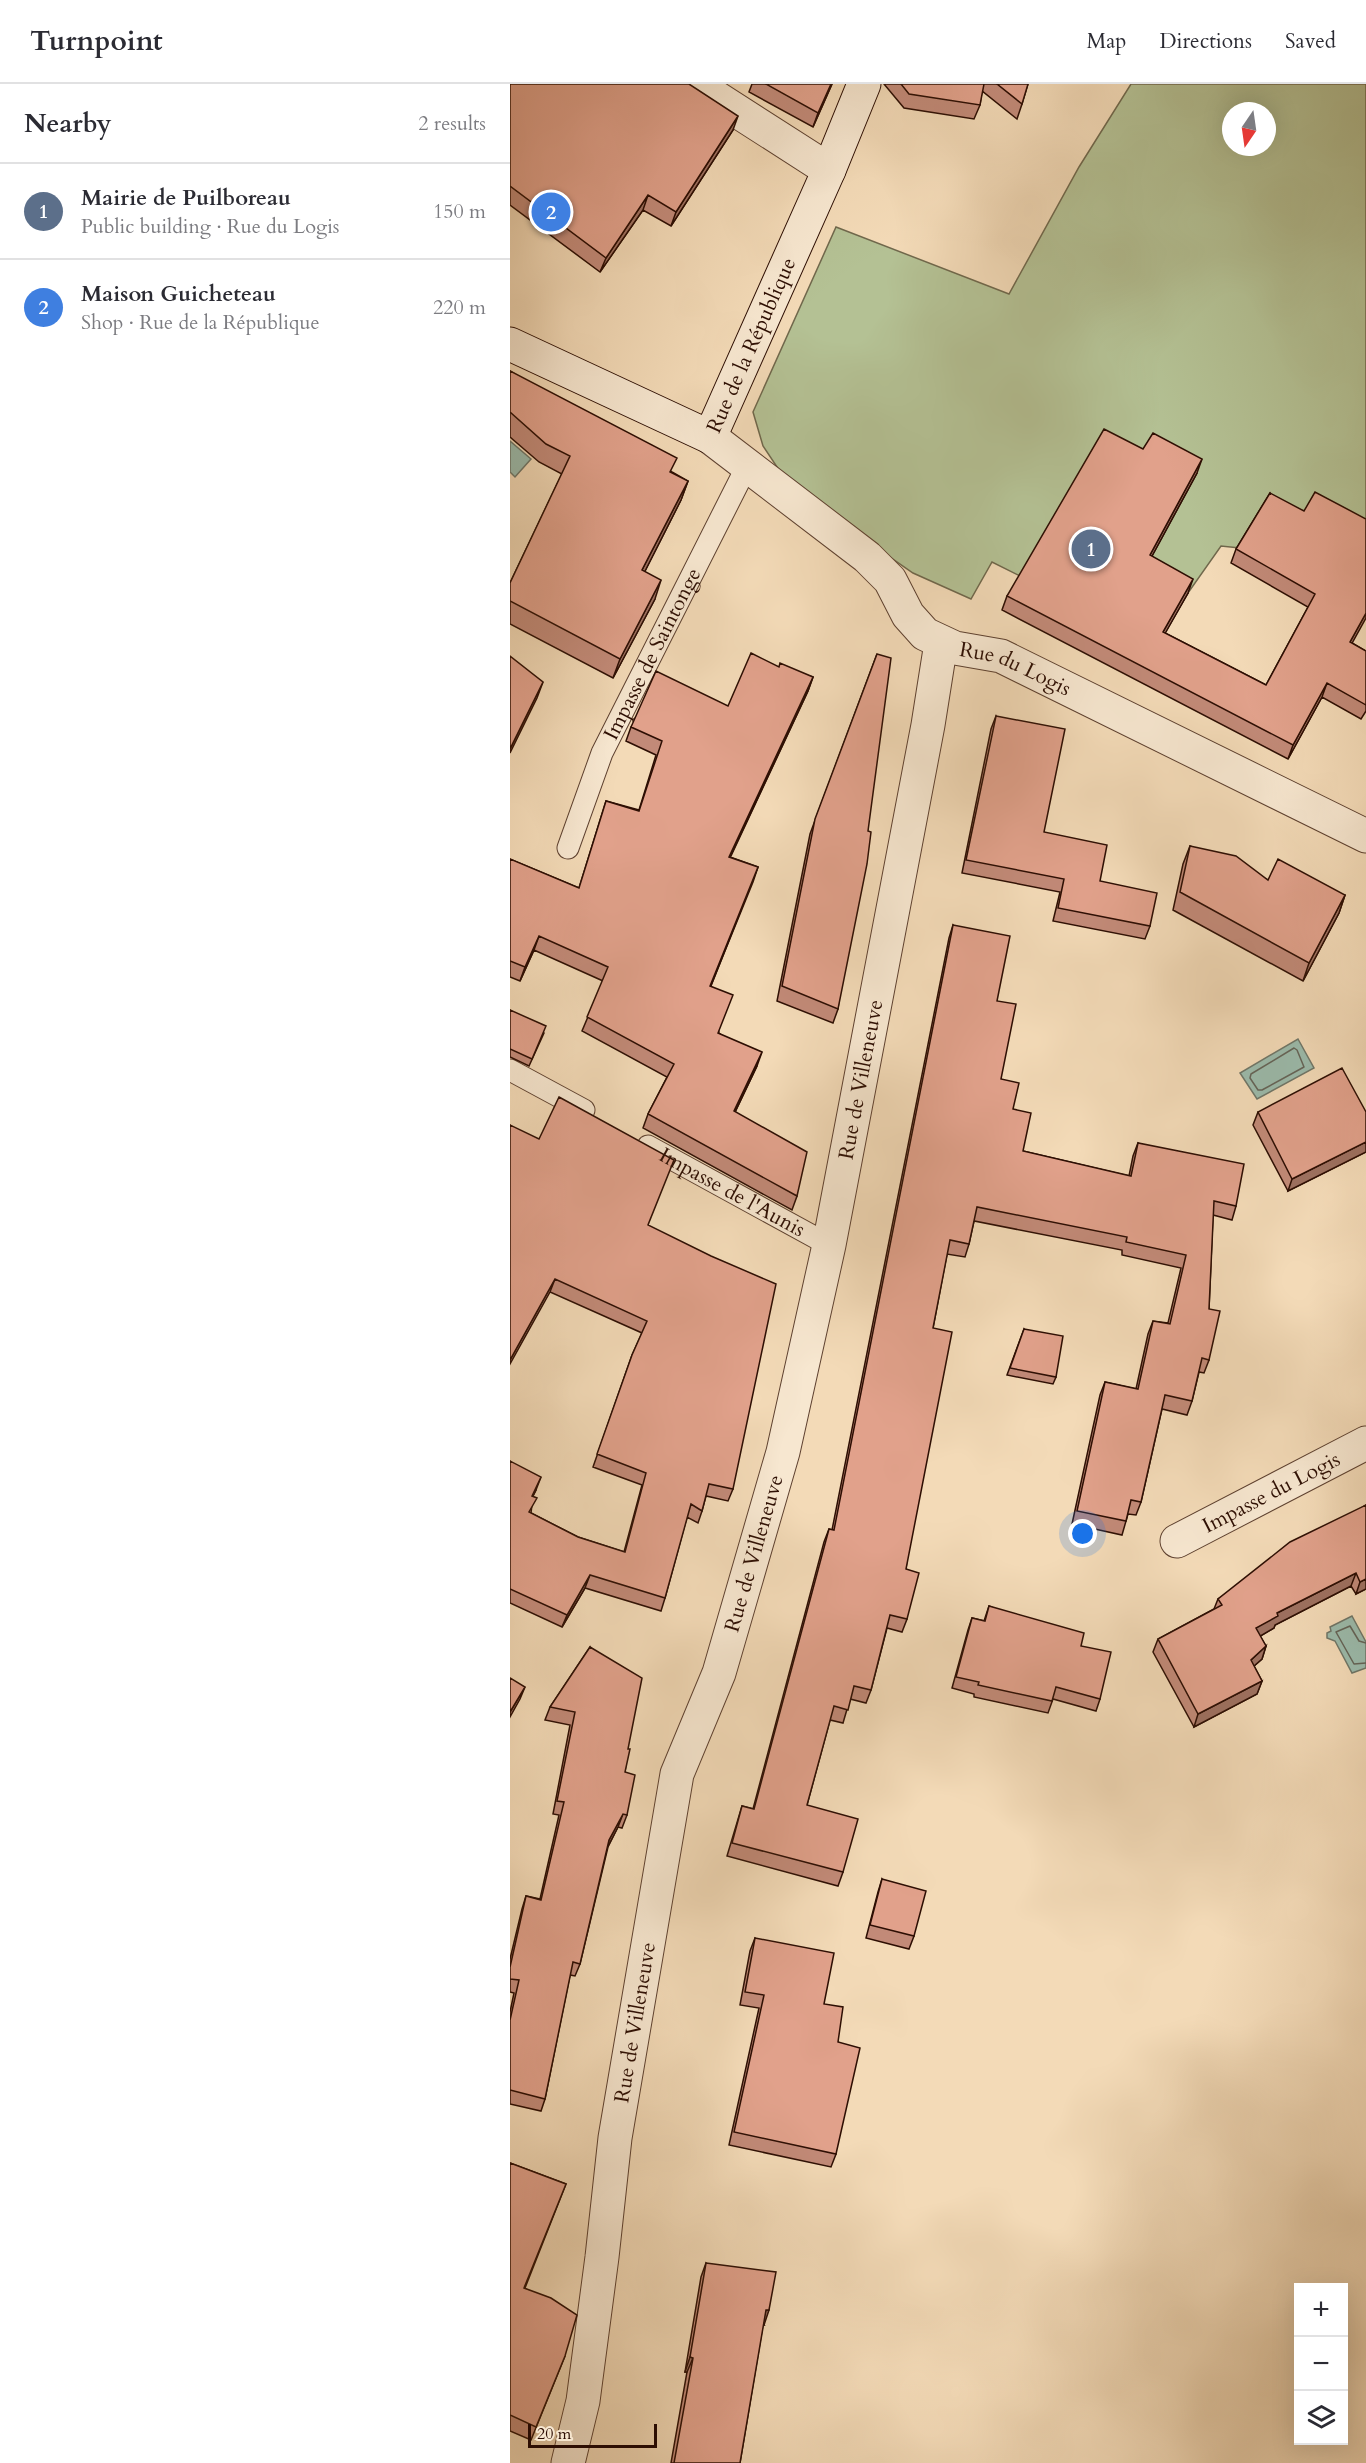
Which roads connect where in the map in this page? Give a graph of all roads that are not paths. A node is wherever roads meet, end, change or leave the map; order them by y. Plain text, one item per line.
1 (695, 84) edge
2 (864, 84) edge
3 (829, 170) junction
4 (510, 344) edge
5 (710, 437) junction
6 (747, 466) junction
7 (941, 643) junction
8 (1366, 836) edge
9 (568, 848) dead end
10 (510, 1070) edge
11 (603, 1121) edge
12 (633, 1138) edge
13 (829, 1245) junction
14 (1366, 1443) edge
15 (1177, 1541) dead end
16 (568, 2463) edge

1 - 3 street
2 - 3 street, Rue de la République
3 - 5 street, Rue de la République
4 - 5 street, Rue de la République
5 - 6 street, Rue du Logis
6 - 7 street, Rue du Logis
6 - 9 lane, Impasse de Saintonge
7 - 8 street, Rue du Logis
7 - 13 street, Rue de Villeneuve
10 - 11 lane
12 - 13 lane, Impasse de l'Aunis
13 - 16 street, Rue de Villeneuve
14 - 15 street, Impasse du Logis

